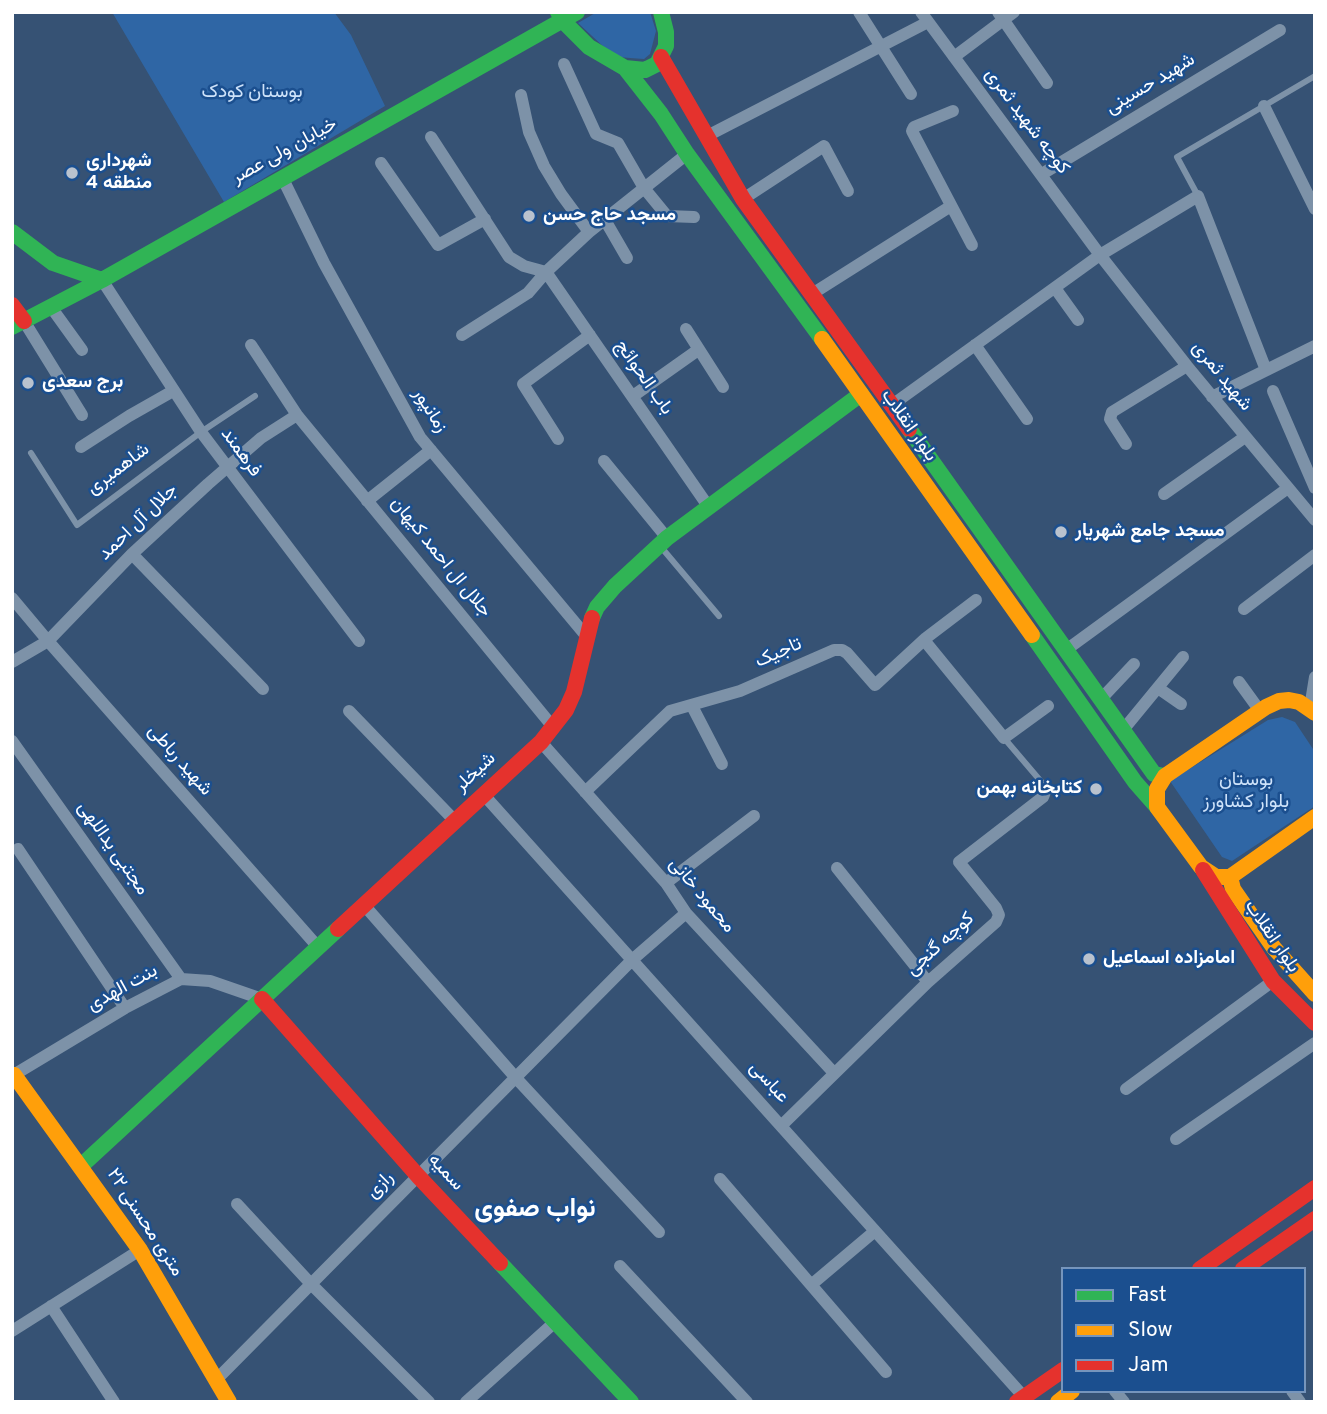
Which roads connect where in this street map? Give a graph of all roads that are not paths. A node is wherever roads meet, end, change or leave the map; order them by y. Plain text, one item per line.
1 (859, 12) edge
2 (566, 15) edge
3 (666, 15) edge
4 (1005, 15) edge
5 (924, 17) edge
6 (1280, 30) dead end
7 (880, 46) junction
8 (661, 57) junction
9 (954, 57) junction
10 (564, 64) dead end
11 (625, 68) junction
12 (1315, 76) edge
13 (1046, 83) dead end
14 (911, 94) dead end
15 (521, 95) dead end
16 (1264, 106) junction
17 (953, 111) dead end
18 (431, 136) dead end
19 (707, 136) junction
20 (687, 154) junction
21 (381, 163) dead end
22 (1042, 174) junction
23 (282, 177) junction
24 (644, 188) junction
25 (848, 191) dead end
26 (1198, 196) junction
27 (743, 199) junction
28 (951, 206) junction
29 (1315, 209) edge
30 (694, 217) dead end
31 (485, 219) junction
32 (605, 220) junction
33 (12, 232) edge
34 (589, 232) junction
35 (971, 245) dead end
36 (1100, 255) junction
37 (627, 258) dead end
38 (546, 272) junction
39 (102, 280) junction
40 (1055, 288) junction
41 (811, 294) junction
42 (12, 305) edge
43 (51, 307) junction
44 (1078, 320) dead end
45 (18, 324) edge
46 (686, 329) dead end
47 (462, 335) dead end
48 (590, 335) junction
49 (251, 345) dead end
50 (975, 345) junction
51 (1315, 346) edge
52 (82, 350) dead end
53 (698, 350) junction
54 (1186, 366) junction
55 (1266, 370) junction
56 (723, 387) dead end
57 (173, 391) junction
58 (1273, 391) dead end
59 (861, 394) junction
60 (255, 396) dead end
61 (633, 396) junction
62 (1212, 397) junction
63 (892, 405) junction
64 (82, 415) dead end
65 (297, 415) junction
66 (1027, 419) dead end
67 (201, 432) junction
68 (1245, 437) junction
69 (558, 439) dead end
70 (1126, 444) dead end
71 (81, 447) dead end
72 (431, 450) junction
73 (31, 453) dead end
74 (604, 461) dead end
75 (227, 468) junction
76 (1288, 488) junction
77 (1315, 488) edge
78 (1164, 494) dead end
79 (368, 501) junction
80 (708, 506) junction
81 (1315, 520) edge
82 (987, 537) junction
83 (664, 542) junction
84 (970, 550) junction
85 (132, 554) junction
86 (1315, 555) edge
87 (12, 598) edge
88 (976, 600) dead end
89 (1244, 609) dead end
90 (719, 615) dead end
91 (587, 637) junction
92 (924, 640) junction
93 (48, 641) junction
94 (359, 641) dead end
95 (1066, 650) junction
96 (1183, 657) dead end
97 (12, 662) edge
98 (1134, 664) dead end
99 (1315, 677) edge
100 (1239, 682) dead end
101 (1158, 688) junction
102 (263, 689) dead end
103 (1101, 699) junction
104 (1181, 704) dead end
105 (692, 706) junction
106 (1048, 706) dead end
107 (1313, 708) edge
108 (349, 711) dead end
109 (1260, 711) junction
110 (553, 727) junction
111 (1123, 730) junction
112 (1004, 738) junction
113 (12, 741) edge
114 (541, 742) junction
115 (722, 764) dead end
116 (1165, 776) junction
117 (585, 792) junction
118 (1045, 792) joint
119 (484, 794) junction
120 (1157, 807) junction
121 (754, 816) dead end
122 (1315, 817) edge
123 (456, 821) junction
124 (18, 849) dead end
125 (1201, 867) junction
126 (837, 868) dead end
127 (1230, 877) junction
128 (666, 883) junction
129 (364, 905) junction
130 (686, 913) junction
131 (318, 947) junction
132 (632, 960) junction
133 (181, 979) junction
134 (1273, 981) junction
135 (928, 982) junction
136 (1315, 994) edge
137 (262, 999) junction
138 (125, 1008) junction
139 (1315, 1023) edge
140 (1315, 1044) edge
141 (834, 1073) junction
142 (13, 1075) edge
143 (516, 1078) junction
144 (1126, 1089) dead end
145 (781, 1126) junction
146 (1176, 1139) dead end
147 (81, 1166) junction
148 (418, 1176) junction
149 (720, 1179) dead end
150 (1315, 1188) edge
151 (237, 1204) dead end
152 (1315, 1219) edge
153 (876, 1231) junction
154 (659, 1232) dead end
155 (140, 1250) junction
156 (620, 1266) dead end
157 (1203, 1267) edge
158 (1247, 1267) edge
159 (312, 1284) junction
160 (811, 1285) junction
161 (51, 1306) junction
162 (555, 1322) junction
163 (12, 1331) edge
164 (1061, 1371) edge
165 (886, 1373) dead end
166 (216, 1380) junction
167 (1021, 1399) edge
168 (114, 1402) edge
169 (229, 1402) edge
170 (429, 1402) edge
171 (466, 1402) edge
172 (631, 1402) edge
173 (747, 1402) edge

1 - 7 street
2 - 11 main road
2 - 23 main road, خیابان ولی عصر
3 - 8 main road
4 - 9 street
4 - 13 street
5 - 7 street
5 - 9 street, کوچه شهید ثمری
6 - 22 street, شهید حسینی
7 - 14 street
7 - 19 street
8 - 11 main road
8 - 19 main road, بلوار انقلاب
9 - 22 street, کوچه شهید ثمری
10 - 24 street
11 - 20 main road, بلوار انقلاب
12 - 16 lane
15 - 34 street
16 - 26 lane
16 - 29 street
17 - 28 street
18 - 31 street
19 - 27 main road, بلوار انقلاب
20 - 24 street
20 - 59 main road, بلوار انقلاب
21 - 31 street
22 - 36 street, کوچه شهید ثمری
23 - 39 main road, خیابان ولی عصر
23 - 72 street, زمانپور
24 - 30 street
24 - 32 street
25 - 27 street
26 - 36 street
26 - 55 street
27 - 41 main road, بلوار انقلاب
28 - 35 street
28 - 41 street
31 - 38 street
32 - 34 street
32 - 37 street
33 - 39 main road
34 - 38 street
36 - 40 street
36 - 54 street, شهید ثمری
38 - 47 street
38 - 48 street, باب الحوائج
39 - 43 main road, خیابان ولی عصر
39 - 57 street, فرهمند
40 - 44 street
40 - 50 street
41 - 63 main road, بلوار انقلاب
42 - 45 main road
43 - 45 main road, خیابان ولی عصر
43 - 52 street
45 - 64 street
46 - 53 street
48 - 61 street, باب الحوائج
48 - 69 street
49 - 65 street, جلال ال احمد کیهان
50 - 63 street
50 - 66 street
51 - 55 street
53 - 56 street
53 - 61 street
54 - 62 street, شهید ثمری
54 - 70 street
55 - 62 street
57 - 67 street, فرهمند
57 - 71 street
58 - 77 street
59 - 80 main road, شیخلر
59 - 84 main road, بلوار انقلاب
60 - 67 lane, شاهمیری
61 - 80 street, باب الحوائج
62 - 68 street, شهید ثمری
63 - 82 main road, بلوار انقلاب
65 - 75 street, جلال آل احمد
65 - 79 street, جلال ال احمد کیهان
67 - 73 lane, شاهمیری
67 - 75 street, فرهمند
68 - 76 street, شهید ثمری
68 - 78 street
72 - 79 street
72 - 91 street, زمانپور
74 - 83 street
75 - 85 street, جلال آل احمد
75 - 94 street, فرهمند
76 - 81 street, شهید ثمری
76 - 95 street
79 - 110 street, جلال ال احمد کیهان
80 - 83 main road, شیخلر
82 - 84 main road
82 - 95 main road, بلوار انقلاب
83 - 90 lane
83 - 91 main road, شیخلر
84 - 120 main road, بلوار انقلاب
85 - 93 street, جلال آل احمد
85 - 102 street
86 - 89 street
87 - 93 street, شهید رباطی
88 - 92 street, تاجیک
91 - 110 main road, شیخلر
92 - 105 street, تاجیک
92 - 112 street
93 - 97 street, جلال آل احمد
93 - 131 street, شهید رباطی
95 - 103 main road, بلوار انقلاب
96 - 101 street
98 - 103 street
99 - 107 street
100 - 109 street
101 - 104 street
101 - 111 street
103 - 111 main road, بلوار انقلاب
105 - 115 street
105 - 117 street, تاجیک
106 - 112 street
107 - 109 main road
108 - 123 street
109 - 116 main road
110 - 114 main road, شیخلر
111 - 116 main road, بلوار انقلاب
112 - 118 lane, کوچه گنجی
113 - 133 street, مجتبی یداللهی
114 - 117 street, محمود خانی
114 - 119 main road, شیخلر
116 - 120 main road
117 - 128 street, محمود خانی
118 - 135 street, کوچه گنجی
119 - 123 main road, شیخلر
119 - 132 street, عباسی
120 - 125 main road, بلوار انقلاب
121 - 128 street
122 - 127 main road
123 - 129 main road, شیخلر
124 - 138 street
125 - 127 main road
125 - 134 main road, بلوار انقلاب
126 - 135 street
127 - 136 main road, بلوار انقلاب
128 - 130 street, محمود خانی
129 - 131 main road, شیخلر
129 - 143 street
130 - 132 street, رازی
130 - 141 street, محمود خانی
131 - 137 main road, شیخلر
132 - 143 street, رازی
132 - 145 street, عباسی
133 - 137 street, بنت الهدی
133 - 138 street, بنت الهدی
134 - 139 main road, بلوار انقلاب
134 - 144 street
135 - 141 street, کوچه گنجی
137 - 147 main road, شیخلر
137 - 148 main road, سمیه
138 - 142 street, بنت الهدی
140 - 146 street
141 - 145 street, کوچه گنجی
142 - 147 main road, ۲۲ متری محسنی
143 - 148 street, رازی
143 - 154 street
145 - 153 street, عباسی
147 - 155 main road, ۲۲ متری محسنی
148 - 159 street, رازی
148 - 162 main road, سمیه
149 - 160 street
150 - 157 main road
151 - 159 street
152 - 158 main road
153 - 160 street
153 - 167 street, عباسی
155 - 161 street
155 - 166 main road, ۲۲ متری محسنی
156 - 173 street
159 - 166 street, رازی
159 - 170 street
160 - 165 street
161 - 163 street
161 - 168 street
162 - 171 street
162 - 172 main road, سمیه
164 - 167 main road
166 - 169 main road, ۲۲ متری محسنی

